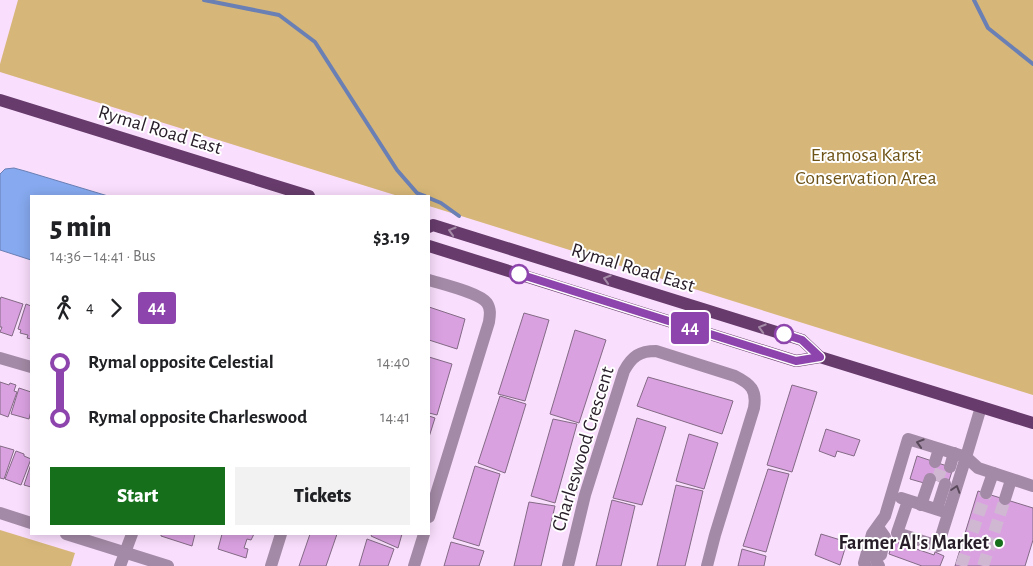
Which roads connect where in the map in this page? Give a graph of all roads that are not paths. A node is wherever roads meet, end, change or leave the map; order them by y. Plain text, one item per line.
1 (0, 100) edge
2 (305, 195) edge
3 (430, 226) edge
4 (430, 246) edge
5 (430, 280) edge
6 (820, 357) junction
7 (0, 358) edge
8 (30, 367) edge
9 (981, 407) junction
10 (1033, 423) edge
11 (952, 452) junction
12 (943, 464) tunnel mouth
13 (993, 474) junction
14 (1011, 480) junction
15 (937, 481) tunnel mouth
16 (1033, 486) edge
17 (986, 493) tunnel mouth
18 (891, 495) junction
19 (1004, 499) tunnel mouth
20 (908, 501) junction
21 (934, 508) junction
22 (0, 513) edge
23 (430, 514) edge
24 (885, 516) junction
25 (30, 523) edge
26 (69, 535) edge
27 (132, 535) edge
28 (281, 535) edge
29 (424, 535) edge
30 (125, 552) junction
31 (120, 566) edge
32 (168, 566) edge
33 (271, 566) edge
34 (414, 566) edge
35 (568, 566) edge
36 (707, 566) edge
37 (875, 566) edge

1 - 2 main road, Rymal Road East
6 -> 3 main road, Rymal Road East
4 - 6 main road, Rymal Road East
5 - 23 street
6 - 9 main road, Rymal Road East
7 - 8 street
9 - 10 main road, Rymal Road East
9 - 11 street
11 - 12 street
11 - 13 street
11 -> 18 street
21 -> 11 street
13 - 14 street
13 - 17 street
14 - 16 street
14 - 19 street
15 - 21 street
18 - 20 street
18 - 24 street
20 - 21 street
20 - 21 street
22 - 25 street
24 - 37 street
24 - 37 street
26 - 30 street
27 - 30 street
28 - 33 street
29 - 34 street
30 - 31 street
30 - 32 street
35 - 36 street, Charleswood Crescent

